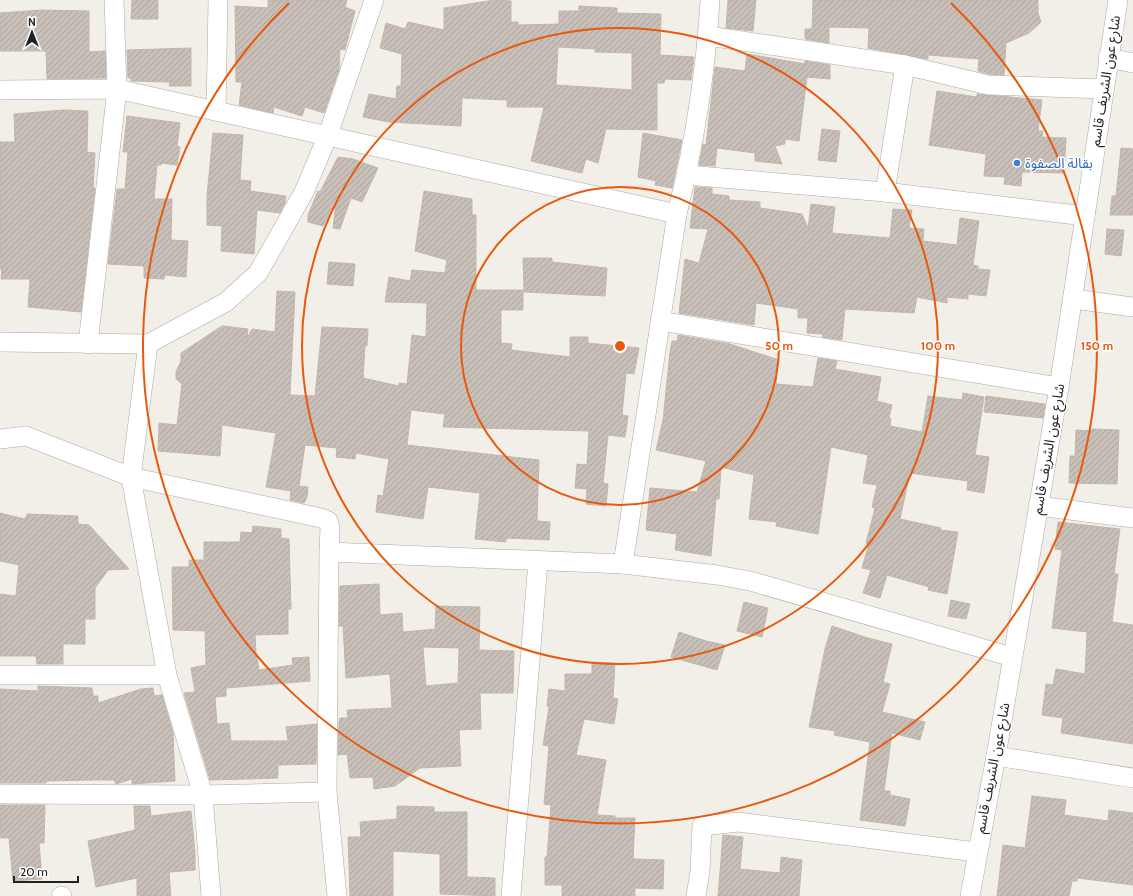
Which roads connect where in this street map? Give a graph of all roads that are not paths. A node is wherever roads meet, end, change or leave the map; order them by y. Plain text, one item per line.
1 (114, 0) edge
2 (218, 0) edge
3 (374, 0) edge
4 (710, 0) edge
5 (1118, 0) edge
6 (708, 36) junction
7 (1108, 58) junction
8 (1133, 62) edge
9 (905, 65) junction
10 (117, 89) junction
11 (1104, 89) junction
12 (0, 90) edge
13 (216, 112) junction
14 (328, 135) junction
15 (687, 175) junction
16 (885, 192) junction
17 (677, 214) junction
18 (1085, 216) junction
19 (1074, 300) junction
20 (1133, 307) edge
21 (660, 321) junction
22 (0, 342) edge
23 (88, 344) junction
24 (148, 344) junction
25 (1059, 387) junction
26 (0, 439) edge
27 (131, 477) junction
28 (1038, 506) junction
29 (1133, 518) edge
30 (329, 552) junction
31 (538, 561) junction
32 (623, 564) junction
33 (1012, 657) junction
34 (0, 675) edge
35 (167, 675) junction
36 (996, 756) junction
37 (1133, 778) edge
38 (327, 792) junction
39 (0, 794) edge
40 (203, 795) junction
41 (976, 852) junction
42 (211, 896) edge
43 (337, 896) edge
44 (511, 896) edge
45 (696, 896) edge
46 (970, 896) edge

1 - 10 street
2 - 13 street
3 - 14 street
4 - 6 street
5 - 7 street, شارع عون الشريف قاسم
6 - 9 street
6 - 15 street
7 - 8 street
7 - 11 street, شارع عون الشريف قاسم
9 - 11 street
9 - 16 street
10 - 12 street
10 - 13 street
10 - 23 street
11 - 18 street, شارع عون الشريف قاسم
13 - 14 street
14 - 17 street
14 - 24 street
15 - 16 street
15 - 17 street
16 - 18 street
17 - 21 street
18 - 19 street, شارع عون الشريف قاسم
19 - 20 street
19 - 25 street, شارع عون الشريف قاسم
21 - 25 street
21 - 32 street
22 - 23 street
23 - 24 street
24 - 27 street
25 - 28 street, شارع عون الشريف قاسم
26 - 27 street
27 - 30 street
27 - 35 street
28 - 29 street
28 - 33 street, شارع عون الشريف قاسم
30 - 31 street
30 - 38 street
31 - 32 street
31 - 44 street
32 - 33 street
33 - 36 street, شارع عون الشريف قاسم
34 - 35 street
35 - 40 street
36 - 37 street
36 - 41 street, شارع عون الشريف قاسم
38 - 40 street
38 - 43 street
39 - 40 street
40 - 42 street
41 - 45 street
41 - 46 street, شارع عون الشريف قاسم

